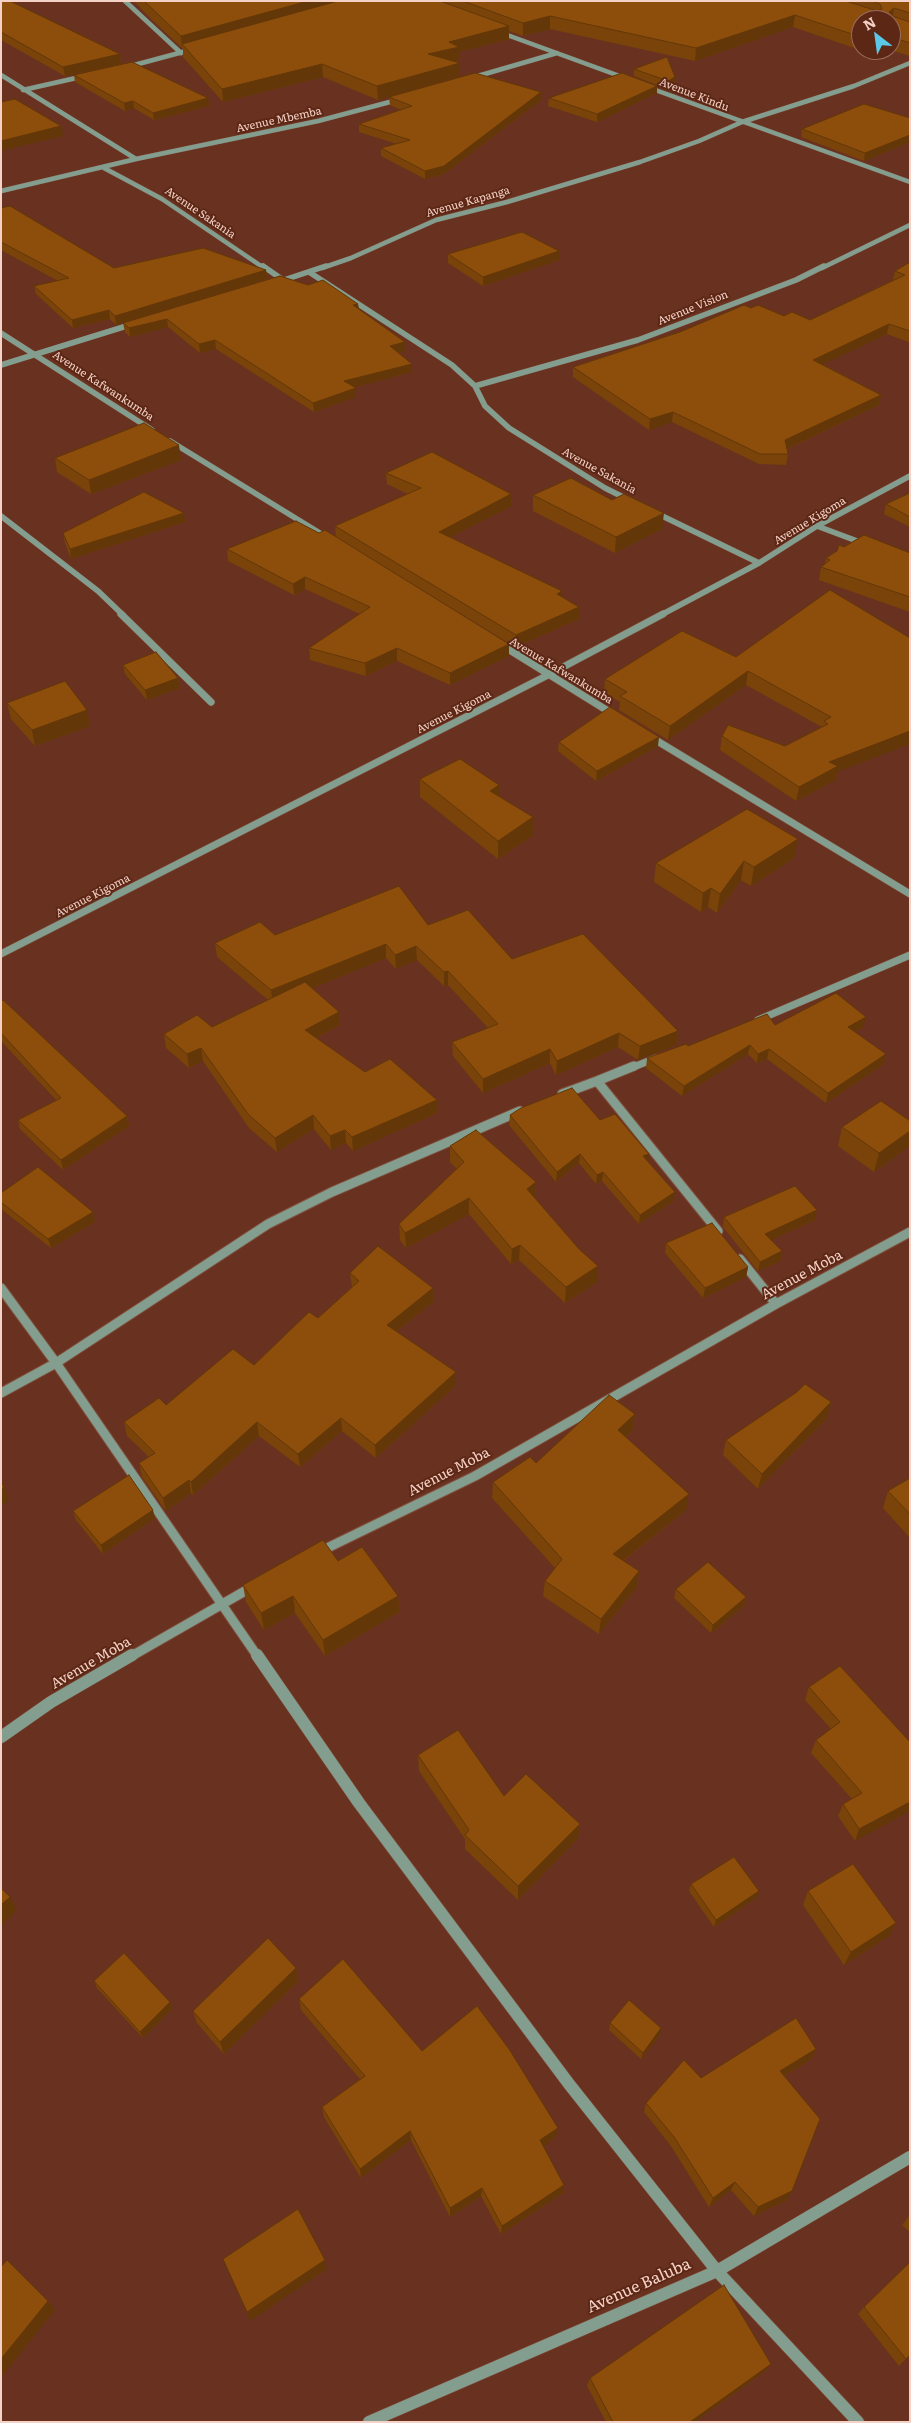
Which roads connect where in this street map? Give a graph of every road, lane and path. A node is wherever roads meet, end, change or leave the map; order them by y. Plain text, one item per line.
1 (125, 1) edge
2 (497, 31) edge
3 (200, 47) edge
4 (181, 52) junction
5 (557, 53) junction
6 (910, 64) edge
7 (124, 67) edge
8 (1, 75) edge
9 (88, 75) edge
10 (464, 80) edge
11 (631, 81) edge
12 (640, 84) edge
13 (23, 90) junction
14 (407, 97) edge
15 (742, 122) junction
16 (136, 159) junction
17 (104, 168) junction
18 (910, 182) edge
19 (1, 191) edge
20 (910, 225) edge
21 (309, 272) junction
22 (282, 280) junction
23 (273, 283) edge
24 (139, 322) edge
25 (1, 333) edge
26 (35, 354) junction
27 (1, 365) edge
28 (475, 386) junction
29 (910, 476) edge
30 (639, 505) edge
31 (648, 509) edge
32 (1, 516) edge
33 (817, 526) junction
34 (329, 539) edge
35 (873, 547) edge
36 (759, 563) junction
37 (489, 638) edge
38 (548, 675) junction
39 (211, 702) dead end
40 (624, 721) edge
41 (641, 731) edge
42 (910, 894) edge
43 (1, 954) edge
44 (910, 955) edge
45 (753, 1022) edge
46 (667, 1054) edge
47 (597, 1081) junction
48 (556, 1097) edge
49 (532, 1106) edge
50 (910, 1232) edge
51 (727, 1242) edge
52 (733, 1250) edge
53 (1, 1288) edge
54 (776, 1304) junction
55 (56, 1363) junction
56 (1, 1393) edge
57 (311, 1556) edge
58 (261, 1583) edge
59 (221, 1605) junction
60 (1, 1737) edge
61 (910, 2157) edge
62 (717, 2271) junction
63 (369, 2422) edge
64 (858, 2422) edge

1 - 4 street
2 - 5 street
3 - 4 street
4 - 7 street
5 - 10 street
5 - 11 street
6 - 15 street, Avenue Kapanga
8 - 13 street
9 - 13 street
12 - 15 street, Avenue Kindu
13 - 16 street
14 - 16 street, Avenue Mbemba
15 - 18 street, Avenue Kindu
15 - 21 street, Avenue Kapanga
16 - 17 street, Avenue Mbemba
17 - 19 street, Avenue Mbemba
17 - 22 street, Avenue Sakania
20 - 28 street, Avenue Vision
21 - 22 street, Avenue Kapanga
21 - 28 street, Avenue Sakania
22 - 23 street, Avenue Kapanga
24 - 26 street
25 - 26 street, Avenue Kafwankumba
26 - 27 street
26 - 34 street, Avenue Kafwankumba
28 - 30 street, Avenue Sakania
29 - 33 street, Avenue Kigoma
31 - 36 street, Avenue Sakania
32 - 39 street
33 - 35 street
33 - 36 street, Avenue Kigoma
36 - 38 street, Avenue Kigoma
37 - 38 street, Avenue Kafwankumba
38 - 40 street, Avenue Kafwankumba
38 - 43 street, Avenue Kigoma
41 - 42 street
44 - 45 street
46 - 47 street
47 - 48 street
47 - 51 street
49 - 55 street
50 - 54 street, Avenue Moba
52 - 54 street
53 - 55 street
54 - 57 street, Avenue Moba
55 - 56 street
55 - 59 street
58 - 59 street, Avenue Moba
59 - 60 street, Avenue Moba
59 - 62 street
61 - 62 street, Avenue Baluba
62 - 63 street, Avenue Baluba
62 - 64 street

